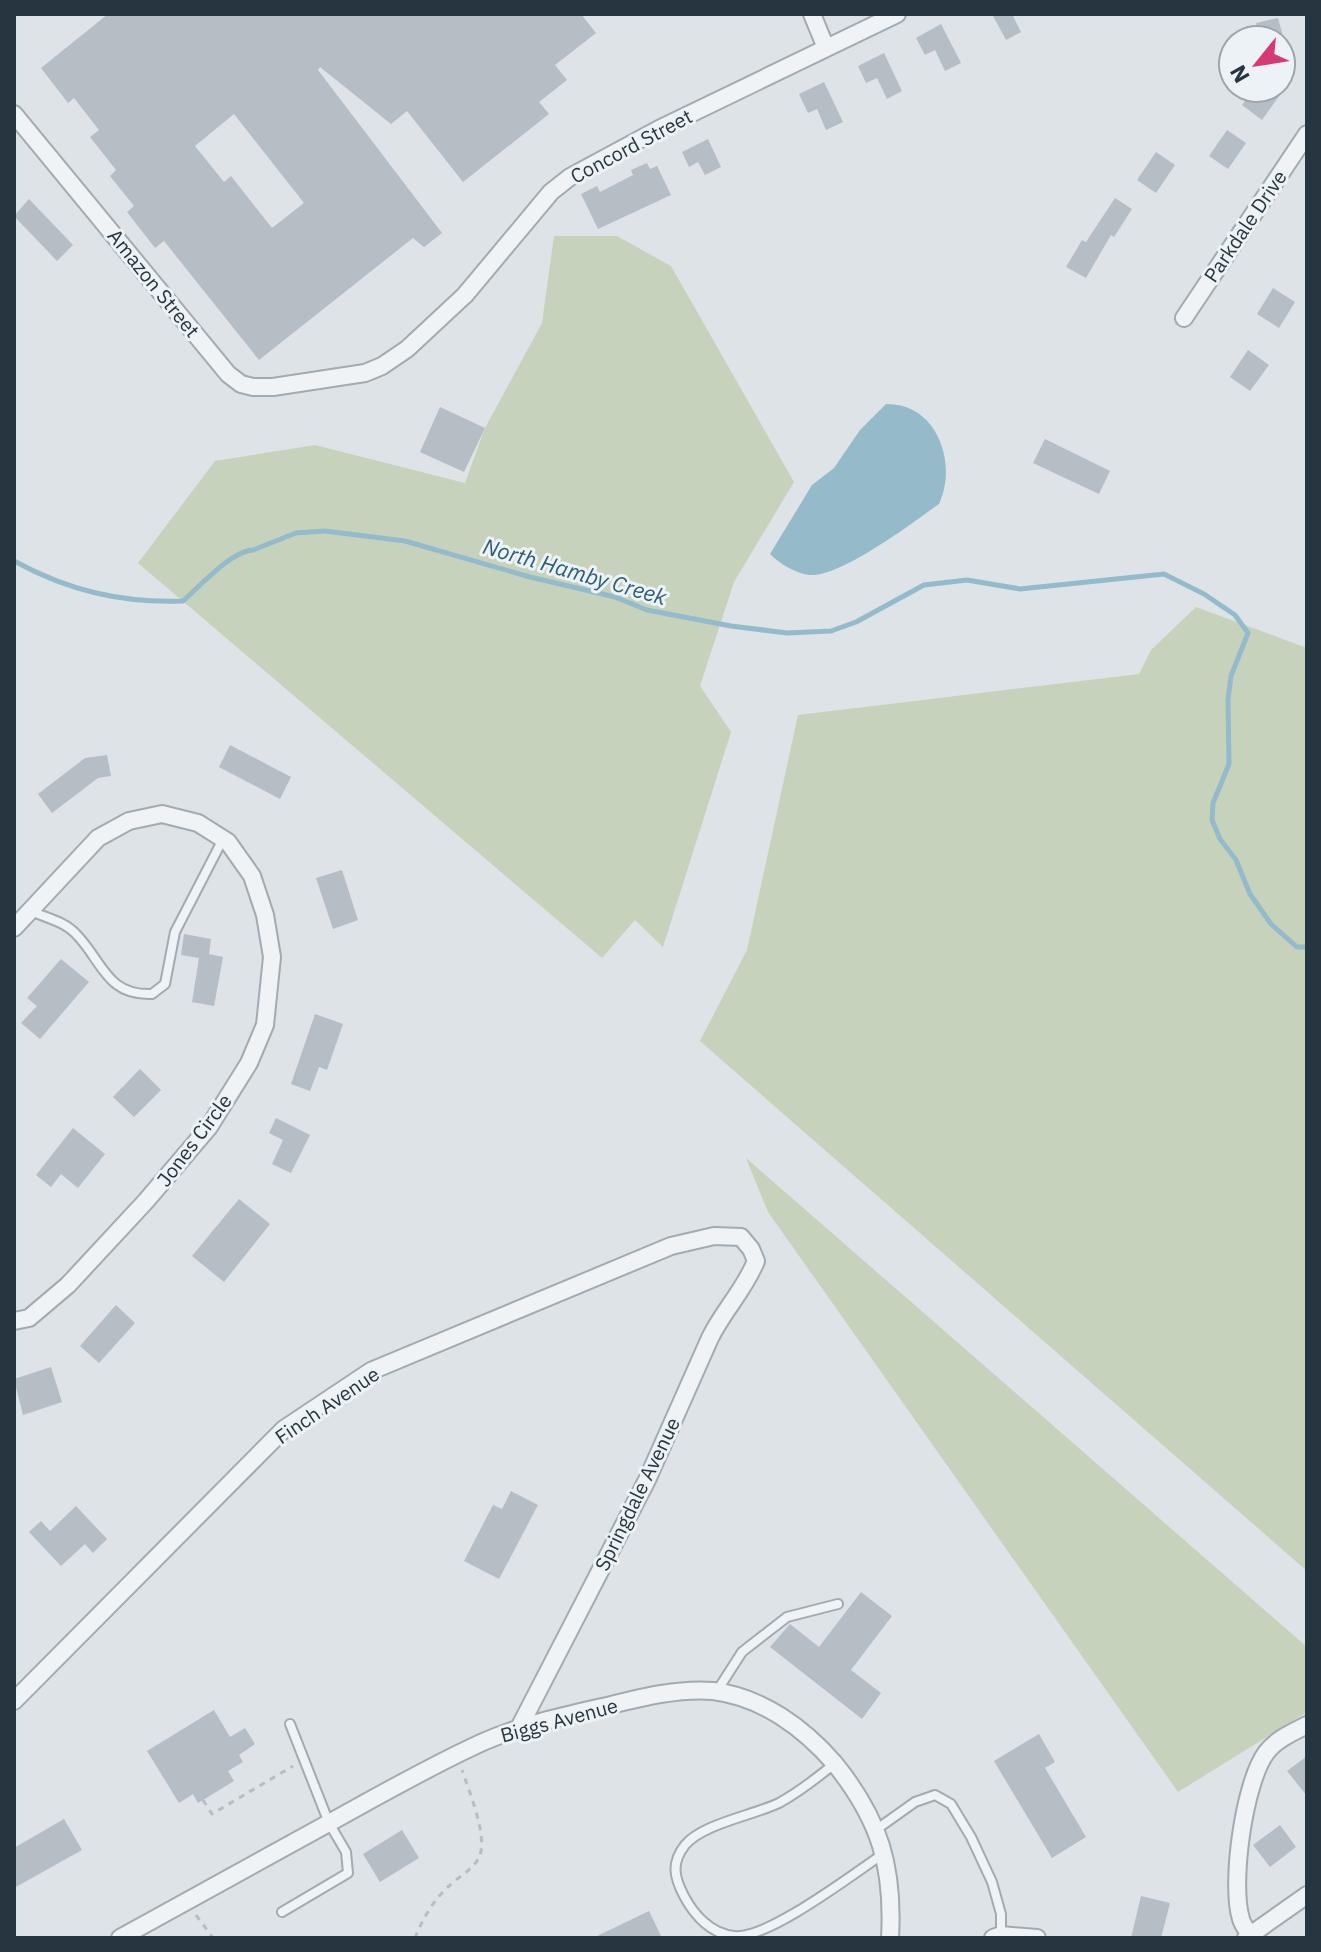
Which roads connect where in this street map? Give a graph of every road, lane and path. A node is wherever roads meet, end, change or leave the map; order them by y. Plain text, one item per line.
1 (812, 14) edge
2 (897, 14) edge
3 (826, 48) junction
4 (15, 117) edge
5 (1307, 134) edge
6 (1184, 318) dead end
7 (326, 380) joint
8 (223, 839) junction
9 (30, 911) junction
10 (14, 928) edge
11 (756, 1261) joint
12 (14, 1321) edge
13 (838, 1604) dead end
14 (717, 1692) junction
15 (14, 1701) edge
16 (290, 1724) dead end
17 (1307, 1725) edge
18 (519, 1728) junction
19 (457, 1755) junction
20 (304, 1759) junction
21 (834, 1764) junction
22 (203, 1800) dead end
23 (329, 1823) junction
24 (877, 1829) junction
25 (884, 1854) junction
26 (1307, 1895) edge
27 (188, 1901) junction
28 (282, 1912) dead end
29 (997, 1936) edge
30 (1248, 1937) edge
31 (120, 1938) edge
32 (213, 1938) edge
33 (415, 1938) edge
34 (890, 1938) edge
35 (1037, 1938) edge

1 - 3 street
2 - 3 street, Concord Street
3 - 7 street, Concord Street
4 - 7 street, Amazon Street
5 - 6 street, Parkdale Drive
8 - 9 street, Jones Circle
8 - 9 lane
8 - 12 street, Jones Circle
9 - 10 street, Jones Circle
11 - 15 street, Finch Avenue
11 - 18 street, Springdale Avenue
13 - 14 lane
14 - 18 street, Biggs Avenue
14 - 21 street, Biggs Avenue
16 - 20 lane
17 - 30 street
18 - 19 street, Biggs Avenue
19 - 23 street, Biggs Avenue
19 - 33 path
20 - 22 path
20 - 23 lane
21 - 24 street, Biggs Avenue
21 - 25 lane
23 - 27 street, Biggs Avenue
23 - 28 lane
24 - 25 street, Biggs Avenue
24 - 29 lane
25 - 34 street, Biggs Avenue
26 - 30 street
27 - 31 street, Biggs Avenue
27 - 32 path
29 - 35 street

